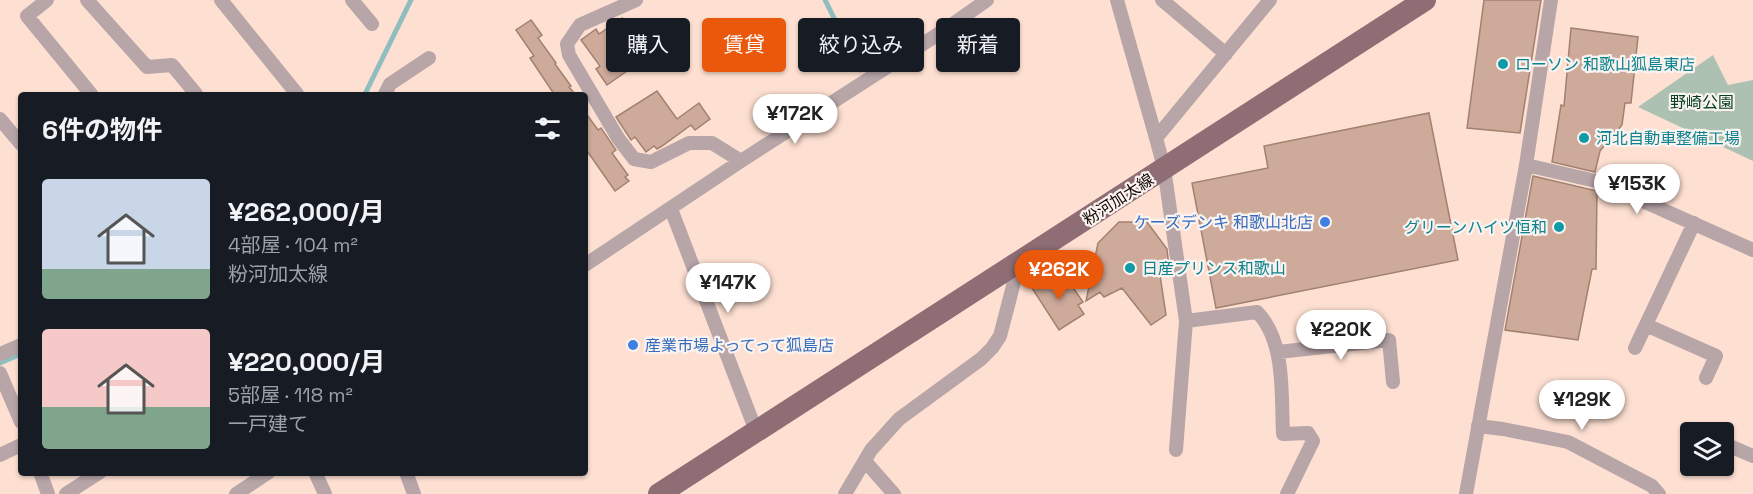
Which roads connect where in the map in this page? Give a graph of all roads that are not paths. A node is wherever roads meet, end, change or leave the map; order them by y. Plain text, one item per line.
1 (47, 0) edge
2 (87, 0) edge
3 (221, 0) edge
4 (352, 0) edge
5 (636, 0) edge
6 (987, 0) edge
7 (1118, 0) edge
8 (1162, 0) edge
9 (1270, 0) edge
10 (1425, 0) edge
11 (1551, 0) edge
12 (372, 24) dead end
13 (1226, 54) junction
14 (429, 58) dead end
15 (89, 92) edge
16 (194, 92) edge
17 (295, 92) edge
18 (386, 92) edge
19 (0, 119) edge
20 (1156, 138) junction
21 (18, 140) edge
22 (741, 161) junction
23 (1526, 165) junction
24 (1164, 168) junction
25 (671, 209) junction
26 (1694, 223) junction
27 (1753, 250) edge
28 (588, 263) edge
29 (1019, 263) junction
30 (1186, 321) junction
31 (1646, 326) junction
32 (18, 346) edge
33 (1635, 348) dead end
34 (1278, 352) junction
35 (0, 354) edge
36 (0, 373) edge
37 (1706, 378) dead end
38 (1393, 382) dead end
39 (18, 415) edge
40 (1478, 426) junction
41 (756, 431) junction
42 (18, 446) edge
43 (1734, 448) edge
44 (1176, 450) dead end
45 (0, 455) edge
46 (1753, 456) edge
47 (865, 461) junction
48 (41, 476) edge
49 (94, 476) edge
50 (263, 476) edge
51 (317, 476) edge
52 (407, 476) edge
53 (45, 493) edge
54 (66, 494) edge
55 (236, 494) edge
56 (325, 494) edge
57 (414, 494) edge
58 (659, 494) edge
59 (845, 494) edge
60 (894, 494) edge
61 (1287, 494) edge
62 (1466, 494) edge
63 (1659, 494) edge

1 - 15 street
2 - 16 street
3 - 17 street
4 - 12 street
5 - 22 street
6 - 22 street
7 - 20 street
8 - 13 street
9 - 13 street
10 - 24 main road, 粉河加太線
11 - 23 street
13 - 20 street
14 - 18 street
19 - 21 street
20 - 24 street
22 - 25 street
23 - 26 street
23 - 40 street
24 - 29 main road, 粉河加太線
24 - 30 street
25 - 28 street
25 - 41 street
26 - 27 street
26 - 31 street
29 - 41 main road, 粉河加太線
29 - 47 street
30 - 34 street
30 - 44 street
31 - 33 street
31 - 37 street
32 - 35 street
34 - 38 street
34 - 61 street
36 - 39 street
40 - 62 street
40 - 63 street
41 - 58 main road, 粉河加太線
42 - 45 street
43 - 46 street
47 - 59 street
47 - 60 street
48 - 53 street
49 - 54 street
50 - 55 street
51 - 56 street
52 - 57 street

